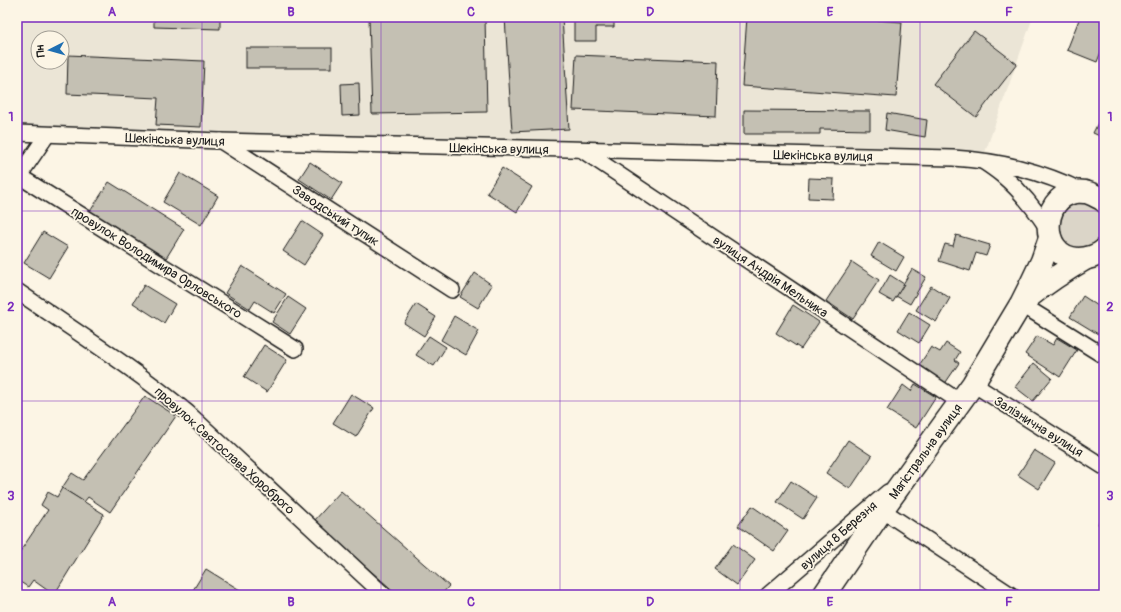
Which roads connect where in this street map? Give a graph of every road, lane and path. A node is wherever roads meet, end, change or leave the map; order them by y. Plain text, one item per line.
1 (17, 133) edge
2 (47, 135) junction
3 (220, 141) junction
4 (582, 150) junction
5 (982, 160) junction
6 (18, 177) edge
7 (1099, 198) edge
8 (1049, 234) junction
9 (1098, 253) edge
10 (452, 290) dead end
11 (17, 291) edge
12 (1021, 304) junction
13 (295, 349) dead end
14 (1104, 356) edge
15 (973, 384) junction
16 (960, 402) junction
17 (1104, 468) edge
18 (908, 474) junction
19 (882, 510) junction
20 (384, 595) edge
21 (768, 595) edge
22 (824, 595) edge
23 (1012, 595) edge

1 - 2 street, Шекінська вулиця
2 - 3 street, Шекінська вулиця
2 - 6 street
3 - 4 street, Шекінська вулиця
3 - 10 street, Заводський тупик
4 - 5 street, Шекінська вулиця
4 - 16 street, вулиця Андрія Мельника
5 - 7 street, Шекінська вулиця
5 - 8 street
6 - 13 street, провулок Володимира Орловського
7 - 8 main road, Магістральна вулиця
8 - 9 main road
8 - 12 main road, Магістральна вулиця
9 - 12 main road, Магістральна вулиця
11 - 20 street, провулок Святослава Хороброго
12 - 14 street
12 - 15 main road, Магістральна вулиця
15 - 16 main road, Магістральна вулиця
15 - 17 street, Залізнична вулиця
16 - 18 main road, Магістральна вулиця
18 - 19 main road, Магістральна вулиця
18 - 21 street, вулиця 8 Березня
19 - 22 main road, Магістральна вулиця
19 - 23 street

